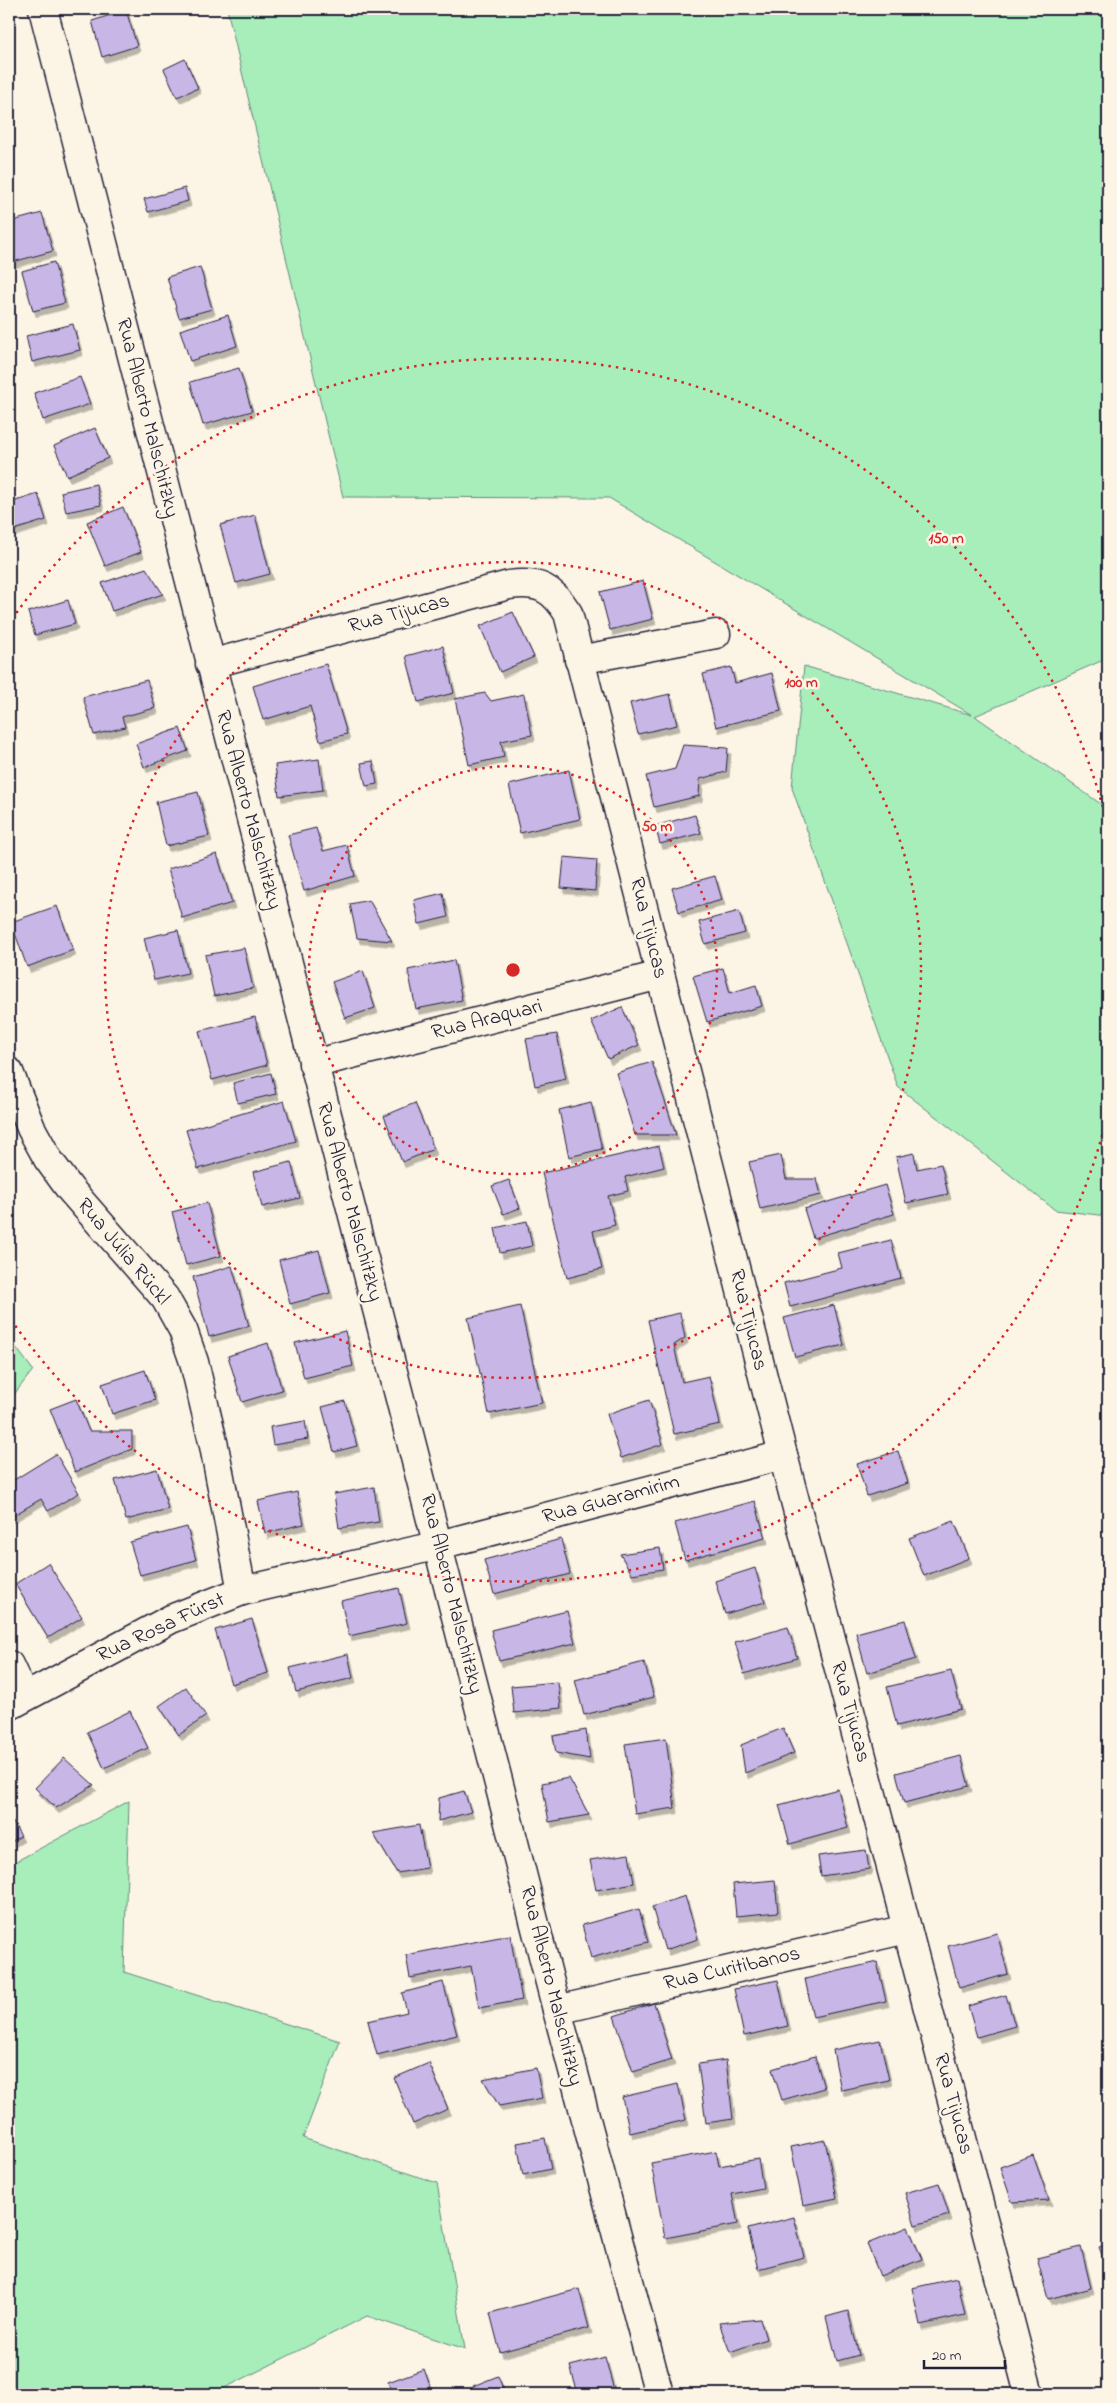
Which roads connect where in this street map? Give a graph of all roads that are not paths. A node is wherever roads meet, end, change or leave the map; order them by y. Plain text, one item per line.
1 (43, 9) edge
2 (716, 634) dead end
3 (579, 660) junction
4 (210, 664) junction
5 (660, 975) junction
6 (314, 1064) junction
7 (9, 1072) edge
8 (783, 1455) junction
9 (439, 1545) junction
10 (242, 1591) junction
11 (9, 1665) edge
12 (16, 1701) edge
13 (907, 1929) junction
14 (557, 2010) junction
15 (659, 2394) edge
16 (1029, 2394) edge

1 - 4 street, Rua Alberto Malschitzky
2 - 3 street
3 - 4 street, Rua Tijucas
3 - 5 street, Rua Tijucas
4 - 6 street, Rua Alberto Malschitzky
5 - 6 street, Rua Araquari
5 - 8 street, Rua Tijucas
6 - 9 street, Rua Alberto Malschitzky
7 - 10 street, Rua Júlia Rückl
8 - 9 street, Rua Guaramirim
8 - 13 street, Rua Tijucas
9 - 10 street, Rua Rosa Fürst
9 - 14 street, Rua Alberto Malschitzky
10 - 12 street, Rua Rosa Fürst
11 - 12 street
13 - 14 street, Rua Curitibanos
13 - 16 street, Rua Tijucas
14 - 15 street, Rua Alberto Malschitzky

